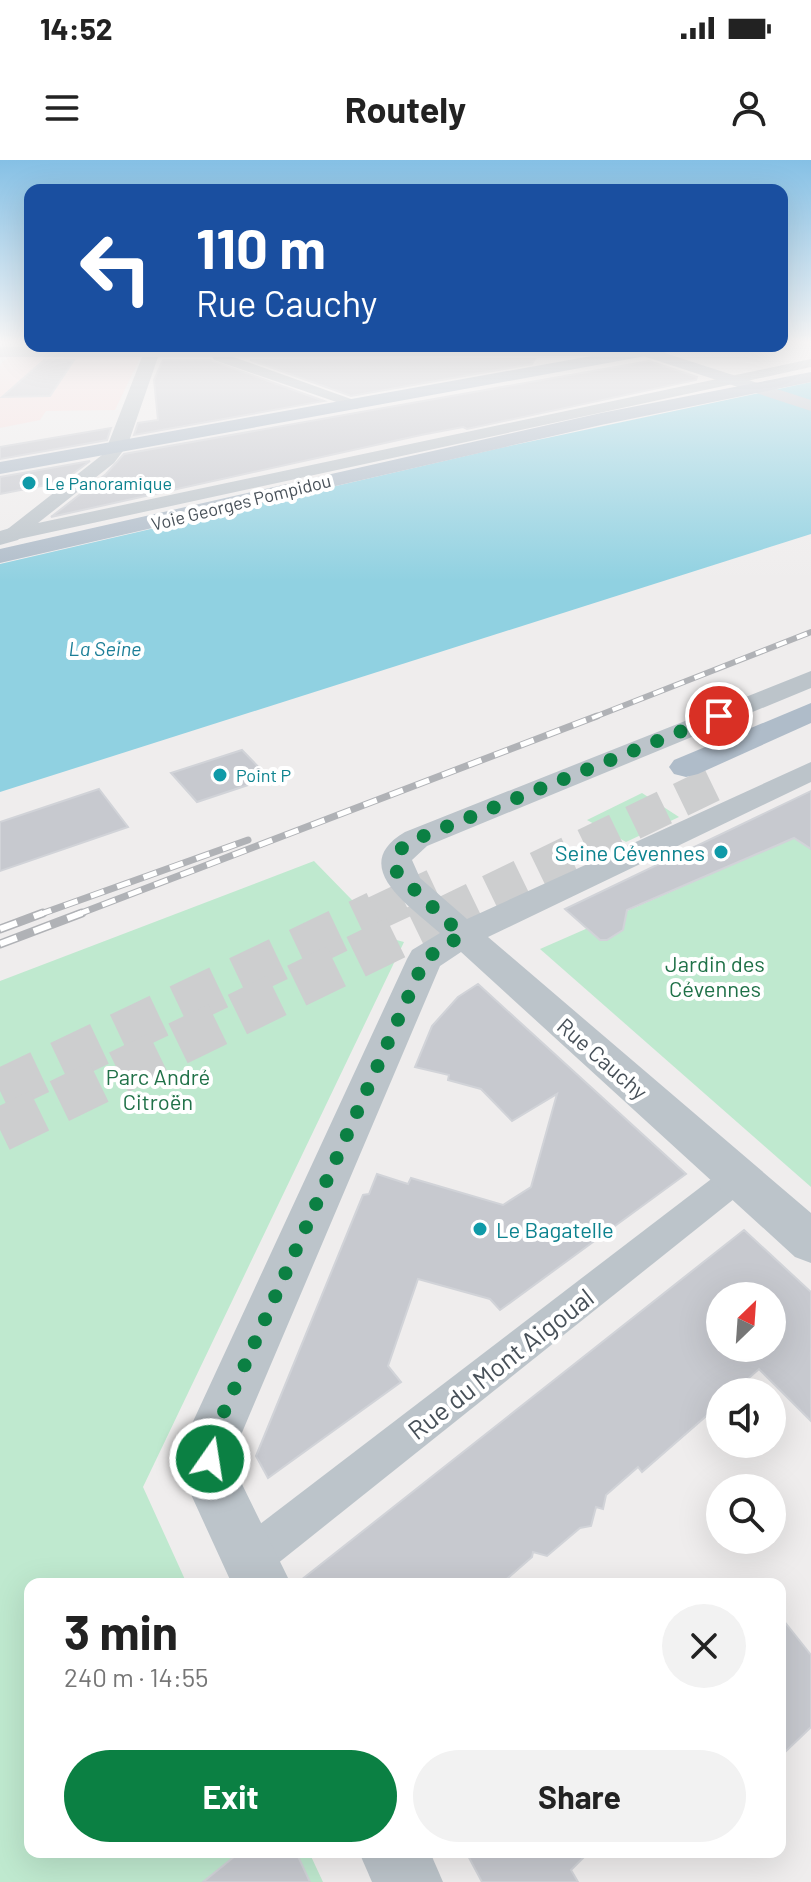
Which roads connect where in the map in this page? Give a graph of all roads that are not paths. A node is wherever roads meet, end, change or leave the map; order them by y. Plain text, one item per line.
1 (127, 421) edge
2 (260, 421) edge
3 (544, 421) edge
4 (591, 421) edge
5 (117, 447) junction
6 (0, 468) edge
7 (3, 543) edge
8 (811, 679) edge
9 (811, 712) edge
10 (811, 739) edge
11 (686, 767) tunnel mouth
12 (811, 771) edge
13 (715, 783) tunnel mouth
14 (462, 935) junction
15 (738, 1177) junction
16 (811, 1242) edge
17 (262, 1566) edge
18 (396, 1858) edge
19 (408, 1882) edge

1 - 5 street
2 - 5 main road
3 - 7 street
4 - 7 main road, Voie Georges Pompidou
5 - 6 main road
5 - 7 street
8 - 14 street, Rue Cauchy
9 - 11 main road
10 - 13 main road
12 - 14 street
14 - 15 street, Rue Cauchy
14 - 17 street
15 - 16 street, Rue Cauchy
15 - 17 street, Rue du Mont Aigoual
18 - 19 street

